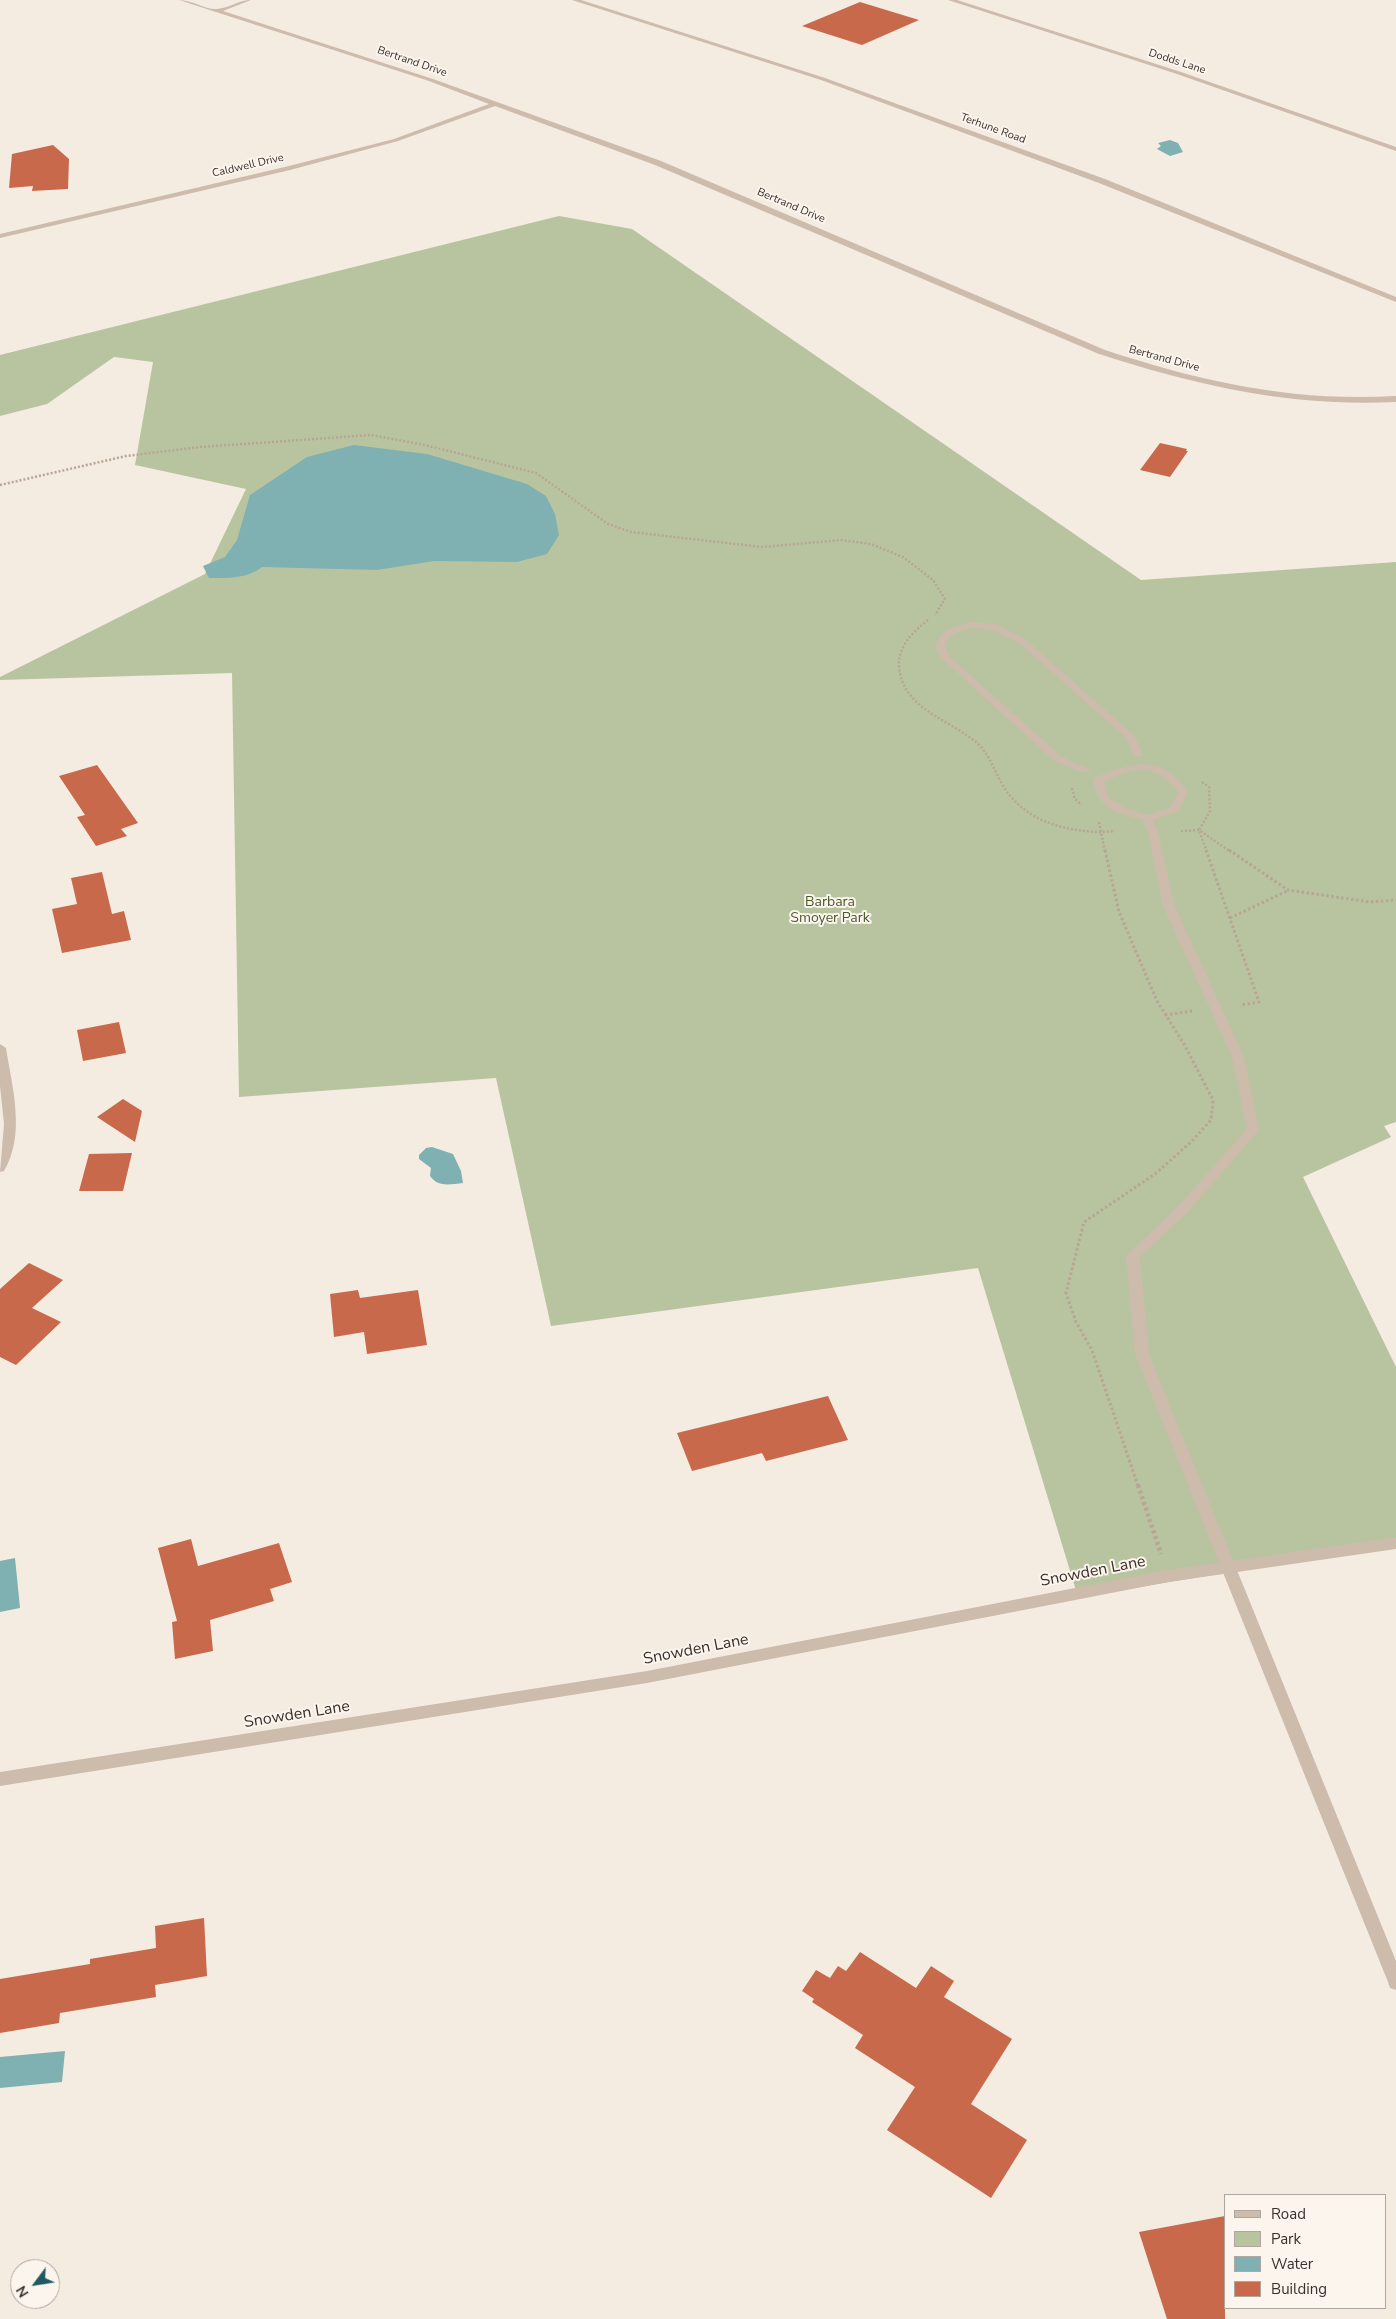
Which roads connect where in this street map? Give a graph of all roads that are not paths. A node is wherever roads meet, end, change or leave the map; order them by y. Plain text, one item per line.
1 (182, 0) edge
2 (248, 0) edge
3 (575, 0) edge
4 (951, 0) edge
5 (217, 11) junction
6 (497, 103) junction
7 (1396, 149) edge
8 (0, 236) edge
9 (1396, 300) edge
10 (1396, 399) edge
11 (1138, 754) dead end
12 (1085, 770) dead end
13 (1147, 818) junction
14 (0, 1048) edge
15 (0, 1168) edge
16 (1396, 1543) edge
17 (1228, 1566) junction
18 (0, 1779) edge
19 (1396, 1982) edge

1 - 5 street, Bertrand Drive
2 - 5 street
3 - 9 street, Terhune Road
4 - 7 street, Dodds Lane
5 - 6 street, Bertrand Drive
6 - 8 street, Caldwell Drive
6 - 10 street, Bertrand Drive
11 - 12 street
13 - 13 street
13 - 17 street
14 - 15 street
16 - 17 street, Snowden Lane
17 - 18 street, Snowden Lane
17 - 19 street

